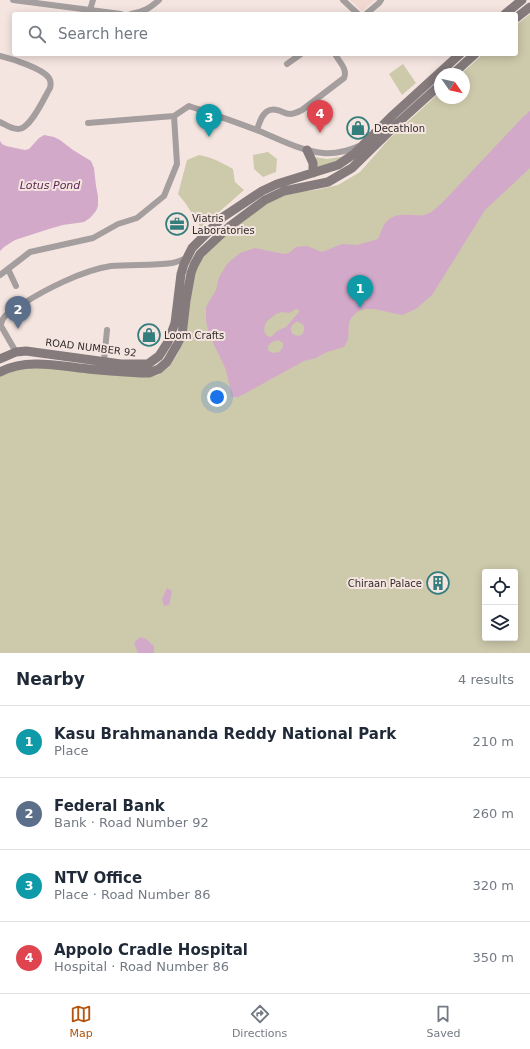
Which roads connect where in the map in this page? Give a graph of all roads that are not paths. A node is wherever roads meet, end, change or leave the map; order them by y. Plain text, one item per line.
1 (13, 0) edge
2 (93, 0) edge
3 (159, 0) edge
4 (343, 0) edge
5 (381, 0) edge
6 (522, 0) edge
7 (530, 7) edge
8 (90, 10) junction
9 (106, 12) edge
10 (141, 12) edge
11 (356, 12) edge
12 (368, 12) edge
13 (507, 12) edge
14 (518, 16) edge
15 (0, 56) edge
16 (298, 56) edge
17 (336, 56) edge
18 (458, 56) edge
19 (473, 56) edge
20 (287, 64) dead end
21 (460, 68) edge
22 (434, 90) edge
23 (174, 116) junction
24 (0, 122) edge
25 (88, 123) dead end
26 (258, 130) junction
27 (362, 145) junction
28 (307, 150) junction
29 (313, 174) junction
30 (187, 258) junction
31 (173, 263) junction
32 (8, 269) junction
33 (181, 274) junction
34 (0, 275) edge
35 (16, 286) dead end
36 (107, 330) dead end
37 (16, 352) junction
38 (0, 359) edge
39 (104, 362) junction
40 (0, 372) edge

1 - 8 street
2 - 8 street
3 - 10 street
4 - 11 street
5 - 12 street
6 - 13 main road
7 - 14 main road
8 - 9 street
15 - 24 street
16 - 20 street
17 - 26 street
18 - 27 main road, ROAD NUMBER 92
19 - 21 main road
22 - 40 main road, ROAD NUMBER 92
23 - 25 street
23 - 26 street
23 - 32 street
26 - 28 street
27 - 28 street
27 - 29 main road, ROAD NUMBER 92
28 - 29 main road
29 - 30 main road, ROAD NUMBER 92
30 - 31 street
30 - 33 main road, ROAD NUMBER 92
31 - 33 street
31 - 37 street
32 - 34 street
32 - 35 street
33 - 39 main road, ROAD NUMBER 92
36 - 39 street
37 - 38 main road, ROAD NUMBER 92
37 - 39 main road, ROAD NUMBER 92

